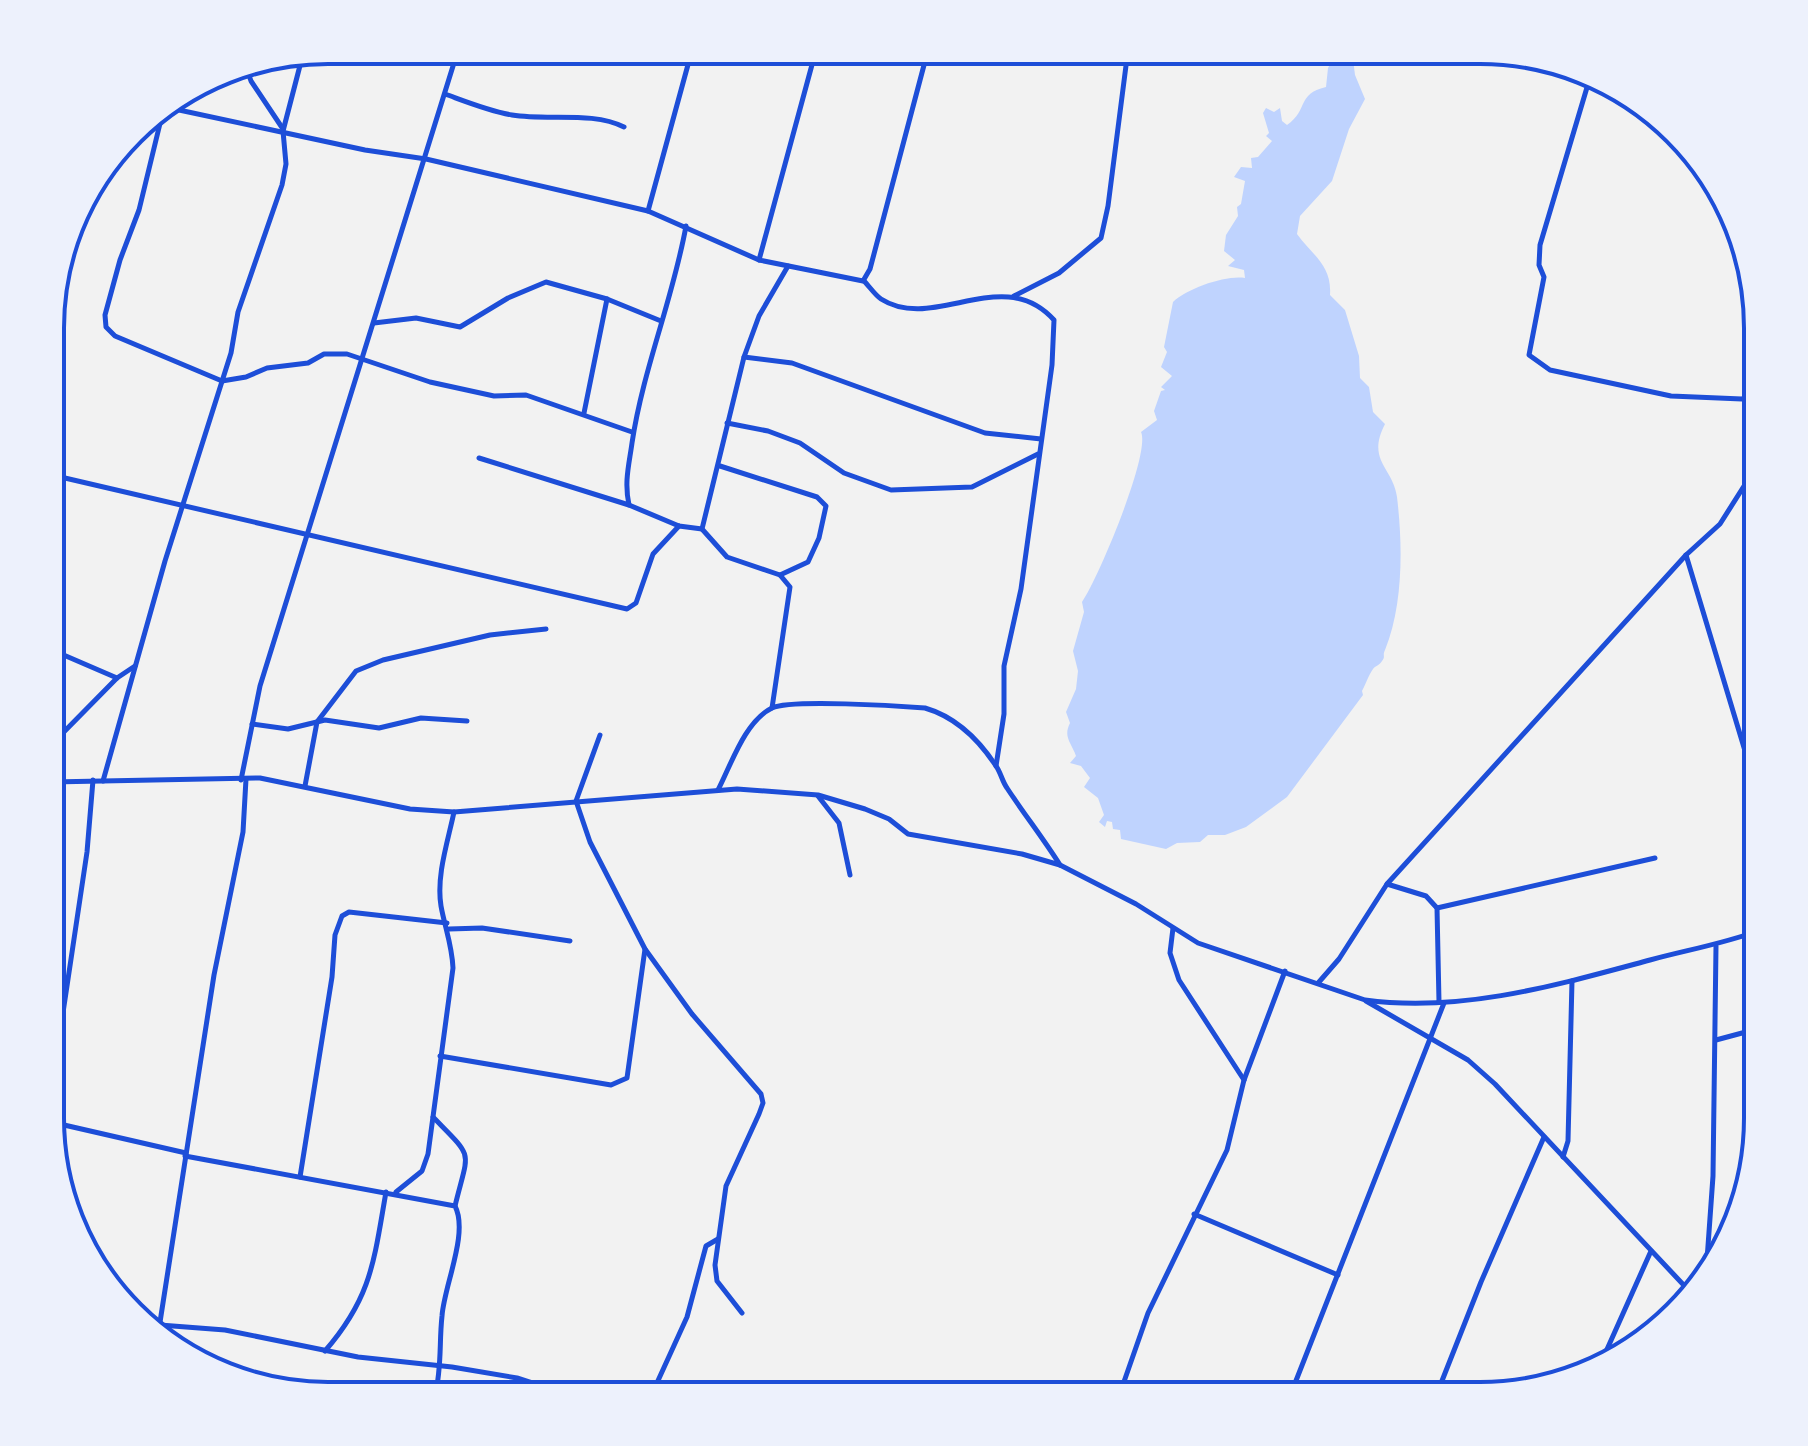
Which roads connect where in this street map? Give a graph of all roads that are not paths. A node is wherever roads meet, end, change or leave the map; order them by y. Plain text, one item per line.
1 (454, 65) edge
2 (688, 65) edge
3 (812, 65) edge
4 (924, 65) edge
5 (1126, 65) edge
6 (300, 66) edge
7 (249, 76) edge
8 (1587, 87) edge
9 (445, 94) junction
10 (179, 110) edge
11 (161, 124) edge
12 (624, 127) dead end
13 (283, 130) junction
14 (426, 159) junction
15 (648, 211) junction
16 (686, 226) junction
17 (759, 260) junction
18 (788, 266) junction
19 (863, 281) junction
20 (1013, 296) junction
21 (607, 299) junction
22 (661, 321) junction
23 (373, 324) junction
24 (744, 357) junction
25 (362, 358) junction
26 (222, 381) junction
27 (1744, 398) edge
28 (584, 413) junction
29 (727, 423) junction
30 (632, 432) junction
31 (1041, 439) junction
32 (1039, 454) junction
33 (479, 458) dead end
34 (720, 466) junction
35 (64, 477) edge
36 (1744, 486) edge
37 (629, 505) junction
38 (183, 506) junction
39 (679, 526) junction
40 (702, 529) junction
41 (308, 535) junction
42 (1686, 555) junction
43 (780, 575) junction
44 (546, 629) dead end
45 (64, 655) edge
46 (136, 665) junction
47 (117, 678) junction
48 (772, 708) junction
49 (467, 721) dead end
50 (317, 722) junction
51 (252, 724) junction
52 (64, 731) edge
53 (600, 735) dead end
54 (1743, 746) edge
55 (996, 766) junction
56 (244, 779) junction
57 (93, 780) junction
58 (65, 781) edge
59 (103, 781) junction
60 (305, 786) junction
61 (718, 790) junction
62 (818, 795) junction
63 (576, 801) junction
64 (454, 812) junction
65 (1655, 858) dead end
66 (1060, 865) junction
67 (850, 875) dead end
68 (1387, 884) junction
69 (1437, 908) junction
70 (448, 926) junction
71 (1173, 927) junction
72 (1743, 936) edge
73 (570, 941) dead end
74 (1716, 946) junction
75 (645, 949) junction
76 (1285, 971) junction
77 (1572, 981) junction
78 (1319, 982) junction
79 (65, 1000) edge
80 (1365, 1000) junction
81 (1444, 1003) junction
82 (1743, 1033) edge
83 (1432, 1037) junction
84 (1716, 1040) junction
85 (440, 1056) junction
86 (1244, 1080) junction
87 (432, 1117) junction
88 (65, 1125) edge
89 (1544, 1137) junction
90 (186, 1154) junction
91 (1563, 1157) junction
92 (300, 1177) junction
93 (386, 1192) junction
94 (394, 1193) junction
95 (455, 1206) junction
96 (1194, 1214) junction
97 (718, 1239) junction
98 (1651, 1251) junction
99 (1708, 1252) edge
100 (1338, 1275) junction
101 (1684, 1286) edge
102 (742, 1313) dead end
103 (161, 1322) edge
104 (166, 1326) edge
105 (1607, 1349) edge
106 (325, 1351) junction
107 (440, 1367) junction
108 (437, 1381) edge
109 (527, 1381) edge
110 (658, 1381) edge
111 (1124, 1382) edge
112 (1296, 1382) edge
113 (1442, 1382) edge

1 - 9 street
2 - 15 street
3 - 17 street
4 - 19 street
5 - 20 street
6 - 13 street
7 - 13 street
8 - 27 street
9 - 12 street
9 - 14 street
10 - 13 street
11 - 26 street
13 - 14 street
13 - 26 street
14 - 15 street
14 - 23 street
15 - 16 street
16 - 17 street
16 - 22 street
17 - 18 street
18 - 19 street
18 - 24 street
19 - 20 street
20 - 31 street
21 - 22 street
21 - 23 street
21 - 28 street
22 - 30 street
23 - 25 street
24 - 29 street
24 - 31 street
25 - 26 street
25 - 28 street
25 - 41 street
26 - 38 street
28 - 30 street
29 - 32 street
29 - 34 street
30 - 37 street
31 - 32 street
32 - 55 street
33 - 37 street
34 - 40 street
34 - 43 street
35 - 38 street
36 - 42 street
37 - 39 street
38 - 41 street
38 - 46 street
39 - 40 street
39 - 41 street
40 - 43 street
41 - 51 street
42 - 54 street
42 - 68 street
43 - 48 street
44 - 50 street
45 - 47 street
46 - 47 street
46 - 59 street
47 - 52 street
48 - 55 street
48 - 61 street
49 - 50 street
50 - 51 street
50 - 60 street
51 - 56 street
53 - 63 street
55 - 66 street
56 - 59 street
56 - 60 street
56 - 90 street
57 - 58 street
57 - 59 street
57 - 79 street
60 - 64 street
61 - 62 street
61 - 63 street
62 - 66 street
62 - 67 street
63 - 64 street
63 - 75 street
64 - 70 street
65 - 69 street
66 - 71 street
68 - 69 street
68 - 78 street
69 - 81 street
70 - 73 street
70 - 85 street
70 - 92 street
71 - 76 street
71 - 86 street
72 - 74 street
74 - 77 street
74 - 84 street
75 - 85 street
75 - 97 street
76 - 78 street
76 - 86 street
77 - 81 street
77 - 91 street
78 - 80 street
80 - 81 street
80 - 83 street
81 - 83 street
82 - 84 street
83 - 89 street
83 - 100 street
84 - 99 street
85 - 87 street
86 - 96 street
87 - 94 street
87 - 95 street
88 - 90 street
89 - 91 street
89 - 113 street
90 - 92 street
90 - 103 street
91 - 98 street
92 - 93 street
93 - 94 street
93 - 106 street
94 - 95 street
95 - 107 street
96 - 100 street
96 - 111 street
97 - 102 street
97 - 110 street
98 - 101 street
98 - 105 street
100 - 112 street
104 - 106 street
106 - 107 street
107 - 108 street
107 - 109 street

